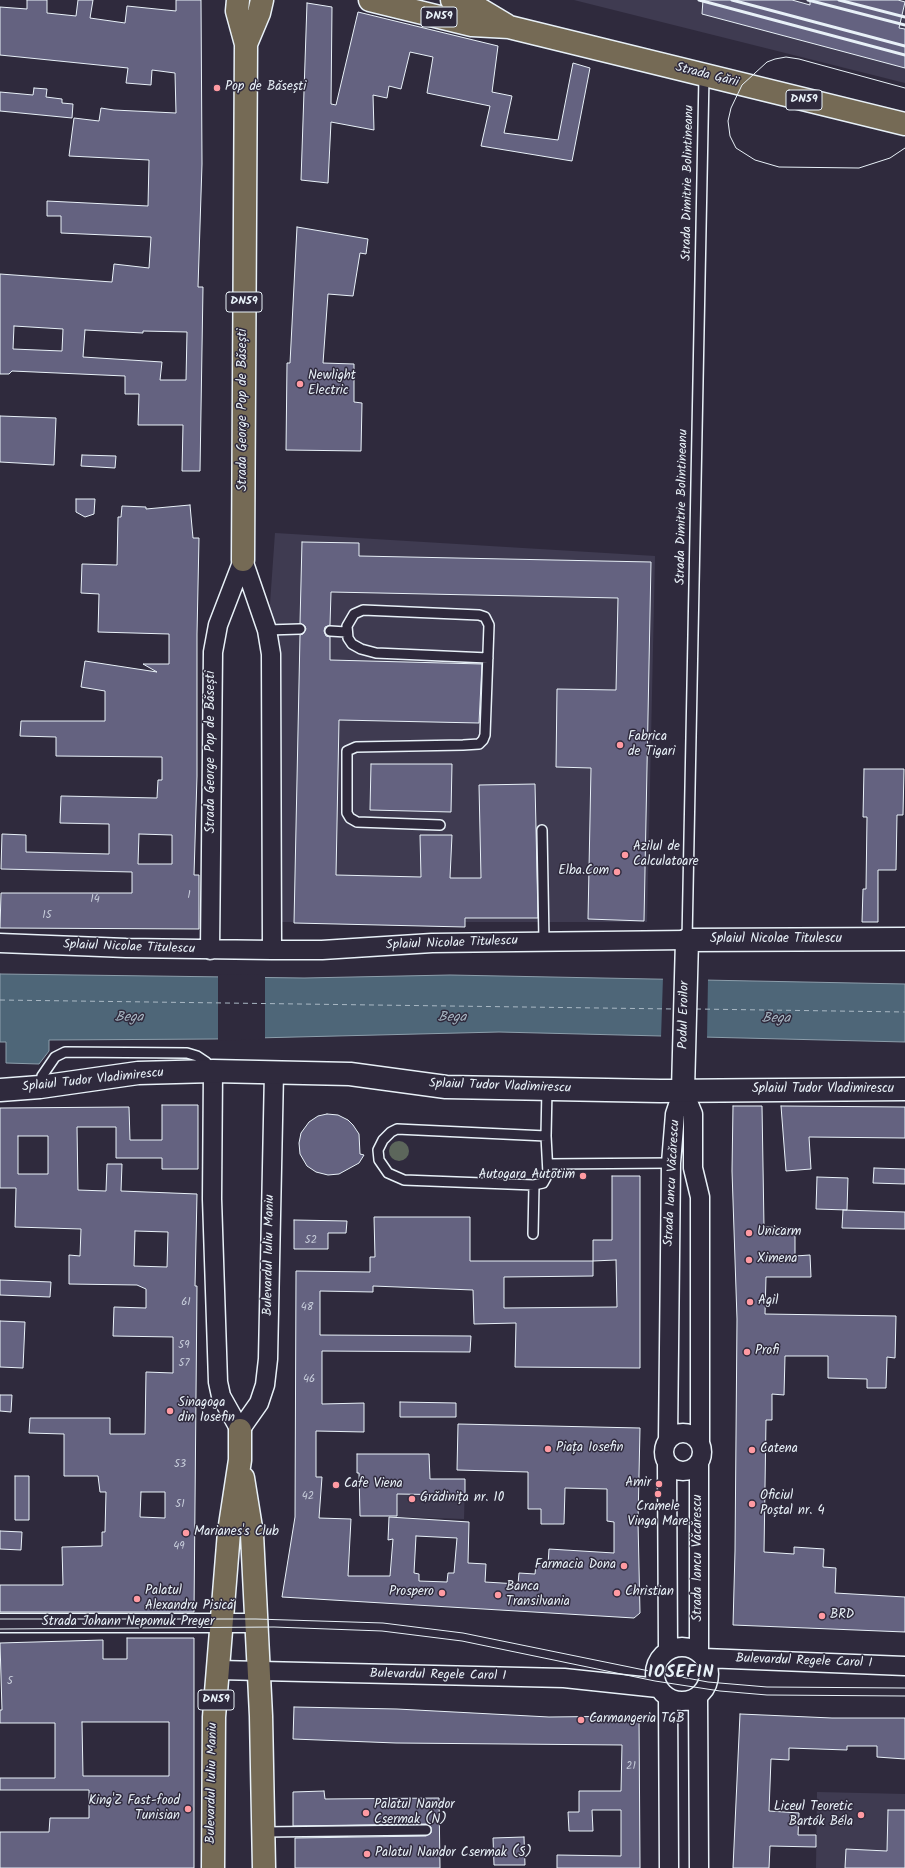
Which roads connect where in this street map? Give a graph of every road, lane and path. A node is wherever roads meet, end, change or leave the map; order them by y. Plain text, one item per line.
1 (238, 0) edge
2 (262, 0) edge
3 (370, 0) edge
4 (452, 0) edge
5 (509, 27) junction
6 (246, 44) junction
7 (704, 76) junction
8 (905, 124) edge
9 (243, 560) junction
10 (300, 629) dead end
11 (267, 630) junction
12 (330, 631) dead end
13 (346, 632) junction
14 (488, 658) junction
15 (440, 825) dead end
16 (542, 830) dead end
17 (905, 940) edge
18 (544, 941) junction
19 (0, 943) edge
20 (687, 949) junction
21 (210, 950) junction
22 (272, 950) junction
23 (213, 1071) junction
24 (274, 1072) junction
25 (40, 1087) junction
26 (547, 1089) junction
27 (905, 1089) edge
28 (0, 1090) edge
29 (683, 1090) junction
30 (546, 1136) junction
31 (671, 1163) junction
32 (548, 1164) junction
33 (534, 1185) junction
34 (533, 1234) dead end
35 (240, 1430) junction
36 (668, 1440) junction
37 (700, 1442) junction
38 (240, 1460) junction
39 (699, 1463) junction
40 (667, 1464) junction
41 (0, 1623) edge
42 (222, 1623) junction
43 (257, 1623) junction
44 (668, 1650) junction
45 (701, 1655) junction
46 (905, 1666) edge
47 (218, 1670) junction
48 (259, 1672) junction
49 (663, 1693) junction
50 (698, 1696) junction
51 (426, 1830) dead end
52 (264, 1832) junction
53 (213, 1868) edge
54 (264, 1868) edge
55 (669, 1868) edge
56 (699, 1868) edge

1 - 6 main road, Strada George Pop de Băsești / DN59
2 - 6 main road, Strada George Pop de Băsești / DN59
3 - 5 main road, Strada Gării / DN59
4 - 5 main road, Strada Gării / DN59
5 - 7 main road, Strada Gării / DN59
6 - 9 main road, Strada George Pop de Băsești / DN59
7 - 8 main road, Strada Gării / DN59
7 - 20 lane, Strada Dimitrie Bolintineanu
9 - 11 street, Strada George Pop de Băsești
9 - 21 street, Strada George Pop de Băsești
10 - 11 lane
11 - 22 street, Strada George Pop de Băsești
12 - 13 lane
13 - 14 lane
13 - 14 lane
14 - 15 lane
16 - 18 lane
17 - 20 street, Splaiul Nicolae Titulescu
18 - 20 street, Splaiul Nicolae Titulescu
18 - 22 street, Splaiul Nicolae Titulescu
19 - 21 street, Splaiul Nicolae Titulescu
20 - 29 street, Podul Eroilor
21 - 22 street, Splaiul Nicolae Titulescu
23 - 24 street, Splaiul Tudor Vladimirescu
23 - 25 street, Splaiul Tudor Vladimirescu
23 - 25 lane
23 - 35 street, Bulevardul Iuliu Maniu
24 - 26 street, Splaiul Tudor Vladimirescu
24 - 35 street, Bulevardul Iuliu Maniu
25 - 28 street, Splaiul Tudor Vladimirescu
26 - 29 street, Splaiul Tudor Vladimirescu
26 - 30 lane
27 - 29 street, Splaiul Tudor Vladimirescu
29 - 31 street, Strada Iancu Văcărescu
29 - 37 street, Strada Iancu Văcărescu
30 - 32 lane
30 - 33 lane
31 - 32 lane
31 - 36 street, Strada Iancu Văcărescu
32 - 33 lane
33 - 34 lane
35 - 38 main road, Bulevardul Iuliu Maniu / DN59
36 - 37 street
36 - 40 street
37 - 39 street
38 - 42 main road, Bulevardul Iuliu Maniu / DN59
38 - 43 main road, Bulevardul Iuliu Maniu / DN59
39 - 40 street
39 - 45 street, Strada Iancu Văcărescu
40 - 44 street
41 - 42 street, Strada Johann Nepomuk Preyer
42 - 43 street, Strada Johann Nepomuk Preyer
42 - 47 main road, Bulevardul Iuliu Maniu / DN59
43 - 48 main road, Bulevardul Iuliu Maniu / DN59
44 - 45 street
44 - 49 street
45 - 46 street, Bulevardul Regele Carol I
45 - 50 street
47 - 48 street, Bulevardul Regele Carol I
47 - 53 main road, Bulevardul Iuliu Maniu / DN59
48 - 49 street, Bulevardul Regele Carol I
48 - 52 main road, Bulevardul Iuliu Maniu / DN59
49 - 50 street
49 - 55 street
50 - 56 street
51 - 52 lane
52 - 54 main road, Bulevardul Iuliu Maniu / DN59

